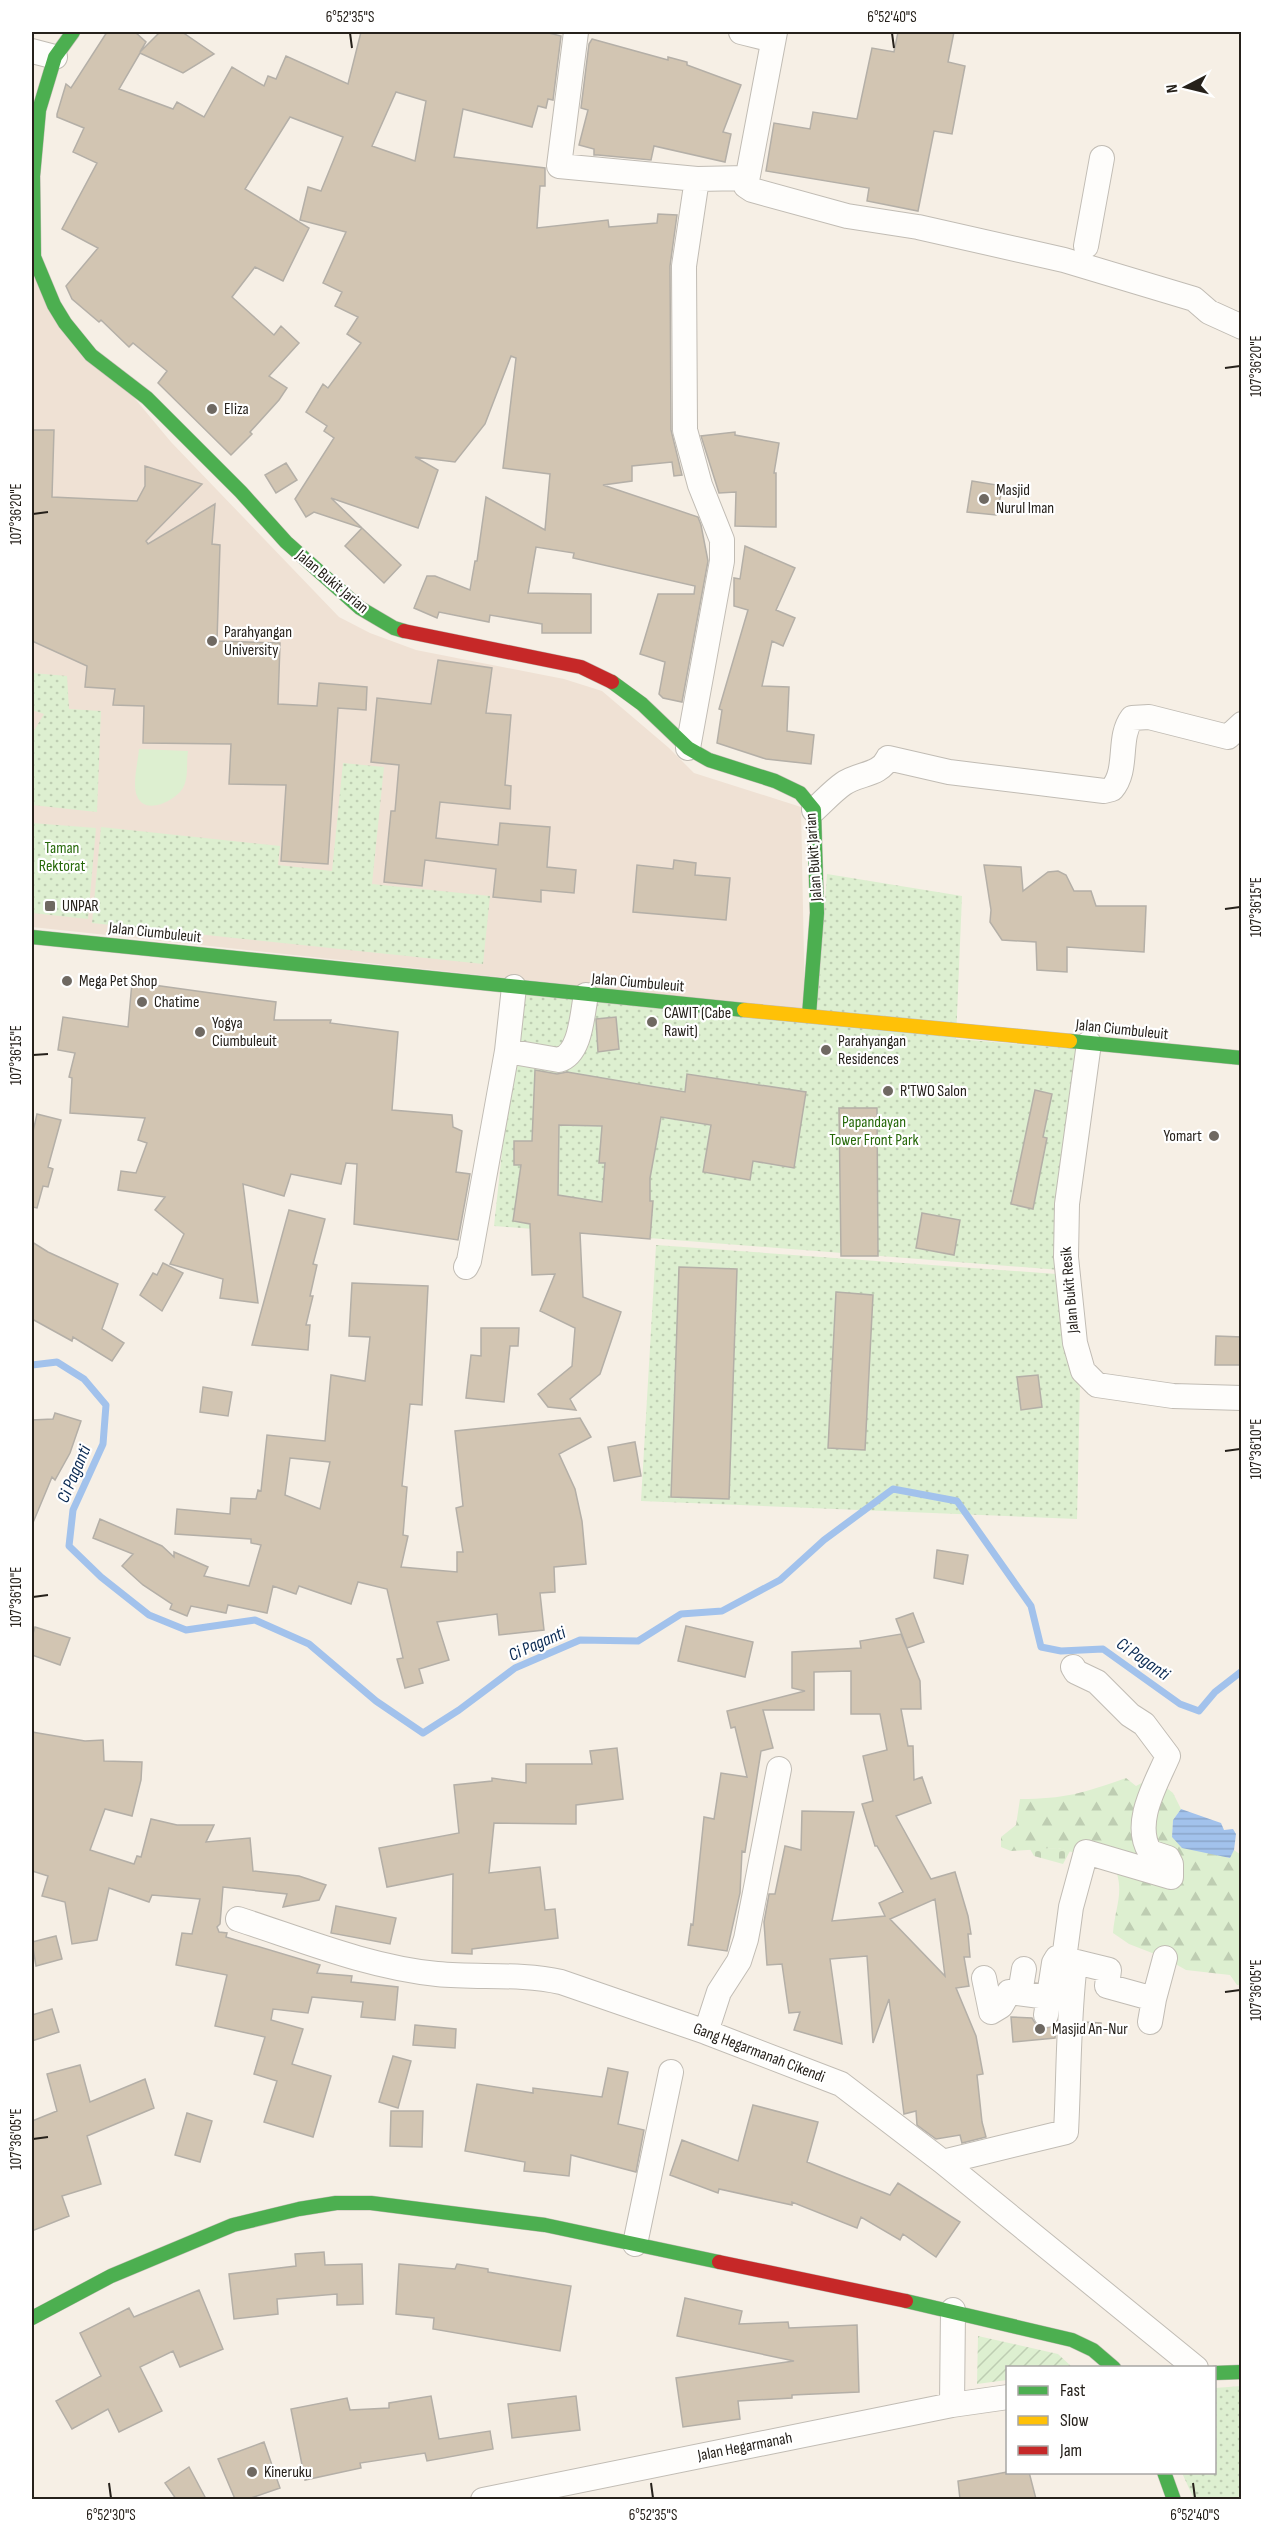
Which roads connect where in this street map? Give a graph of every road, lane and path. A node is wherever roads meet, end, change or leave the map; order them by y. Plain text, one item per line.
1 (73, 32) edge
2 (576, 32) edge
3 (741, 32) edge
4 (774, 36) edge
5 (32, 51) edge
6 (55, 57) junction
7 (1102, 158) dead end
8 (747, 178) junction
9 (697, 179) junction
10 (1086, 246) dead end
11 (1242, 327) edge
12 (1242, 724) edge
13 (688, 748) junction
14 (814, 810) junction
15 (32, 937) edge
16 (514, 987) junction
17 (586, 995) junction
18 (809, 1015) junction
19 (1089, 1043) junction
20 (507, 1051) junction
21 (1242, 1058) edge
22 (466, 1267) dead end
23 (1242, 1398) edge
24 (1073, 1667) dead end
25 (779, 1769) dead end
26 (238, 1919) dead end
27 (1165, 1958) dead end
28 (1070, 1961) junction
29 (1024, 1969) dead end
30 (984, 1978) dead end
31 (1020, 1993) junction
32 (706, 2032) junction
33 (671, 2072) dead end
34 (943, 2162) junction
35 (635, 2244) junction
36 (953, 2310) junction
37 (32, 2318) edge
38 (1113, 2366) edge
39 (1195, 2366) edge
40 (1242, 2372) edge
41 (1216, 2373) edge
42 (1006, 2397) edge
43 (952, 2405) junction
44 (1165, 2474) edge
45 (483, 2499) edge
46 (1174, 2499) edge

1 - 6 street, Jalan Bukit Jarian
2 - 9 street
3 - 4 street
4 - 8 street
5 - 6 street
6 - 13 street, Jalan Bukit Jarian
7 - 10 street
8 - 9 street
8 - 11 street
9 - 13 street
12 - 14 street
13 - 14 street, Jalan Bukit Jarian
14 - 18 street, Jalan Bukit Jarian
15 - 16 street, Jalan Ciumbuleuit
16 - 17 street, Jalan Ciumbuleuit
16 - 20 street
17 - 18 street, Jalan Ciumbuleuit
17 - 20 street
18 - 19 street, Jalan Ciumbuleuit
19 - 21 street, Jalan Ciumbuleuit
19 - 23 street, Jalan Bukit Resik
20 - 22 street
24 - 28 street
25 - 32 street
26 - 32 street, Gang Hegarmanah Cikendi
27 - 28 street
28 - 31 street
28 - 34 street
29 - 31 street
30 - 31 street
32 - 34 street, Gang Hegarmanah Cikendi
33 - 35 street
34 - 39 street, Gang Hegarmanah Cikendi
35 - 36 street
35 - 37 street
36 - 38 street
36 - 43 street
40 - 41 street
42 - 43 street, Jalan Hegarmanah
43 - 45 street, Jalan Hegarmanah
44 - 46 street

